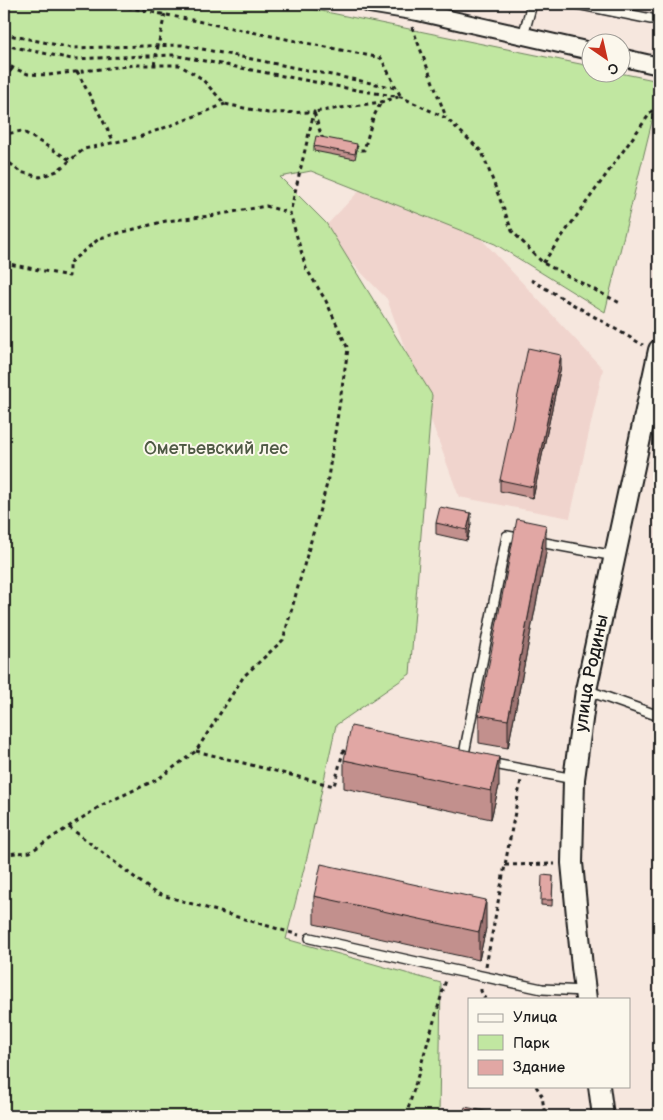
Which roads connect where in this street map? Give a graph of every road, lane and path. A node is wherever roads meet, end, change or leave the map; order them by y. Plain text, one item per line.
1 (112, 4) edge
2 (167, 4) edge
3 (369, 4) edge
4 (532, 4) edge
5 (577, 4) edge
6 (416, 8) edge
7 (165, 14) junction
8 (651, 19) dead end
9 (4, 34) edge
10 (523, 36) junction
11 (4, 45) edge
12 (159, 46) junction
13 (580, 49) edge
14 (157, 56) junction
15 (630, 59) edge
16 (4, 62) edge
17 (154, 65) junction
18 (659, 66) edge
19 (13, 68) junction
20 (77, 71) junction
21 (4, 78) edge
22 (396, 88) junction
23 (401, 97) junction
24 (659, 101) edge
25 (381, 102) junction
26 (226, 104) junction
27 (314, 112) junction
28 (446, 118) junction
29 (4, 130) edge
30 (331, 140) edge
31 (114, 142) junction
32 (348, 144) edge
33 (4, 158) edge
34 (70, 160) junction
35 (290, 213) junction
36 (4, 263) edge
37 (543, 263) junction
38 (531, 280) dead end
39 (620, 303) dead end
40 (659, 353) edge
41 (615, 556) junction
42 (586, 690) junction
43 (659, 716) edge
44 (353, 742) edge
45 (196, 751) junction
46 (454, 757) edge
47 (472, 760) junction
48 (523, 770) junction
49 (574, 779) junction
50 (69, 827) junction
51 (4, 854) edge
52 (572, 864) junction
53 (505, 865) junction
54 (310, 938) joint
55 (448, 970) junction
56 (484, 977) junction
57 (586, 995) edge
58 (484, 998) edge
59 (537, 1088) edge
60 (599, 1088) edge
61 (406, 1116) edge
62 (545, 1116) edge
63 (603, 1116) edge

1 - 7 path
2 - 7 path
3 - 6 street
4 - 10 lane
5 - 8 lane
6 - 10 street
6 - 28 path
7 - 12 path
7 - 22 path
9 - 12 path
10 - 13 street
11 - 14 path
12 - 14 path
12 - 22 path
14 - 17 path
14 - 23 path
15 - 18 street
16 - 19 path
17 - 20 path
17 - 26 path
19 - 20 path
19 - 21 path
20 - 31 path
22 - 23 path
23 - 25 path
23 - 28 path
24 - 37 path
25 - 27 path
25 - 32 path
26 - 27 path
26 - 31 path
27 - 30 path
27 - 35 path
28 - 37 path
29 - 34 path
31 - 34 path
33 - 34 path
35 - 36 path
35 - 45 path
37 - 39 path
38 - 40 path
40 - 41 street, улица Родины
41 - 42 street, улица Родины
41 - 47 lane
42 - 43 lane
42 - 49 street, улица Родины
44 - 45 path
45 - 50 path
46 - 47 lane
47 - 48 lane
48 - 49 lane
48 - 53 path
49 - 52 street, улица Родины
50 - 51 path
50 - 54 path
52 - 53 path
52 - 57 street, улица Родины
53 - 56 path
54 - 55 lane
55 - 56 lane
55 - 61 path
56 - 57 lane
56 - 58 path
59 - 62 path
60 - 63 street

